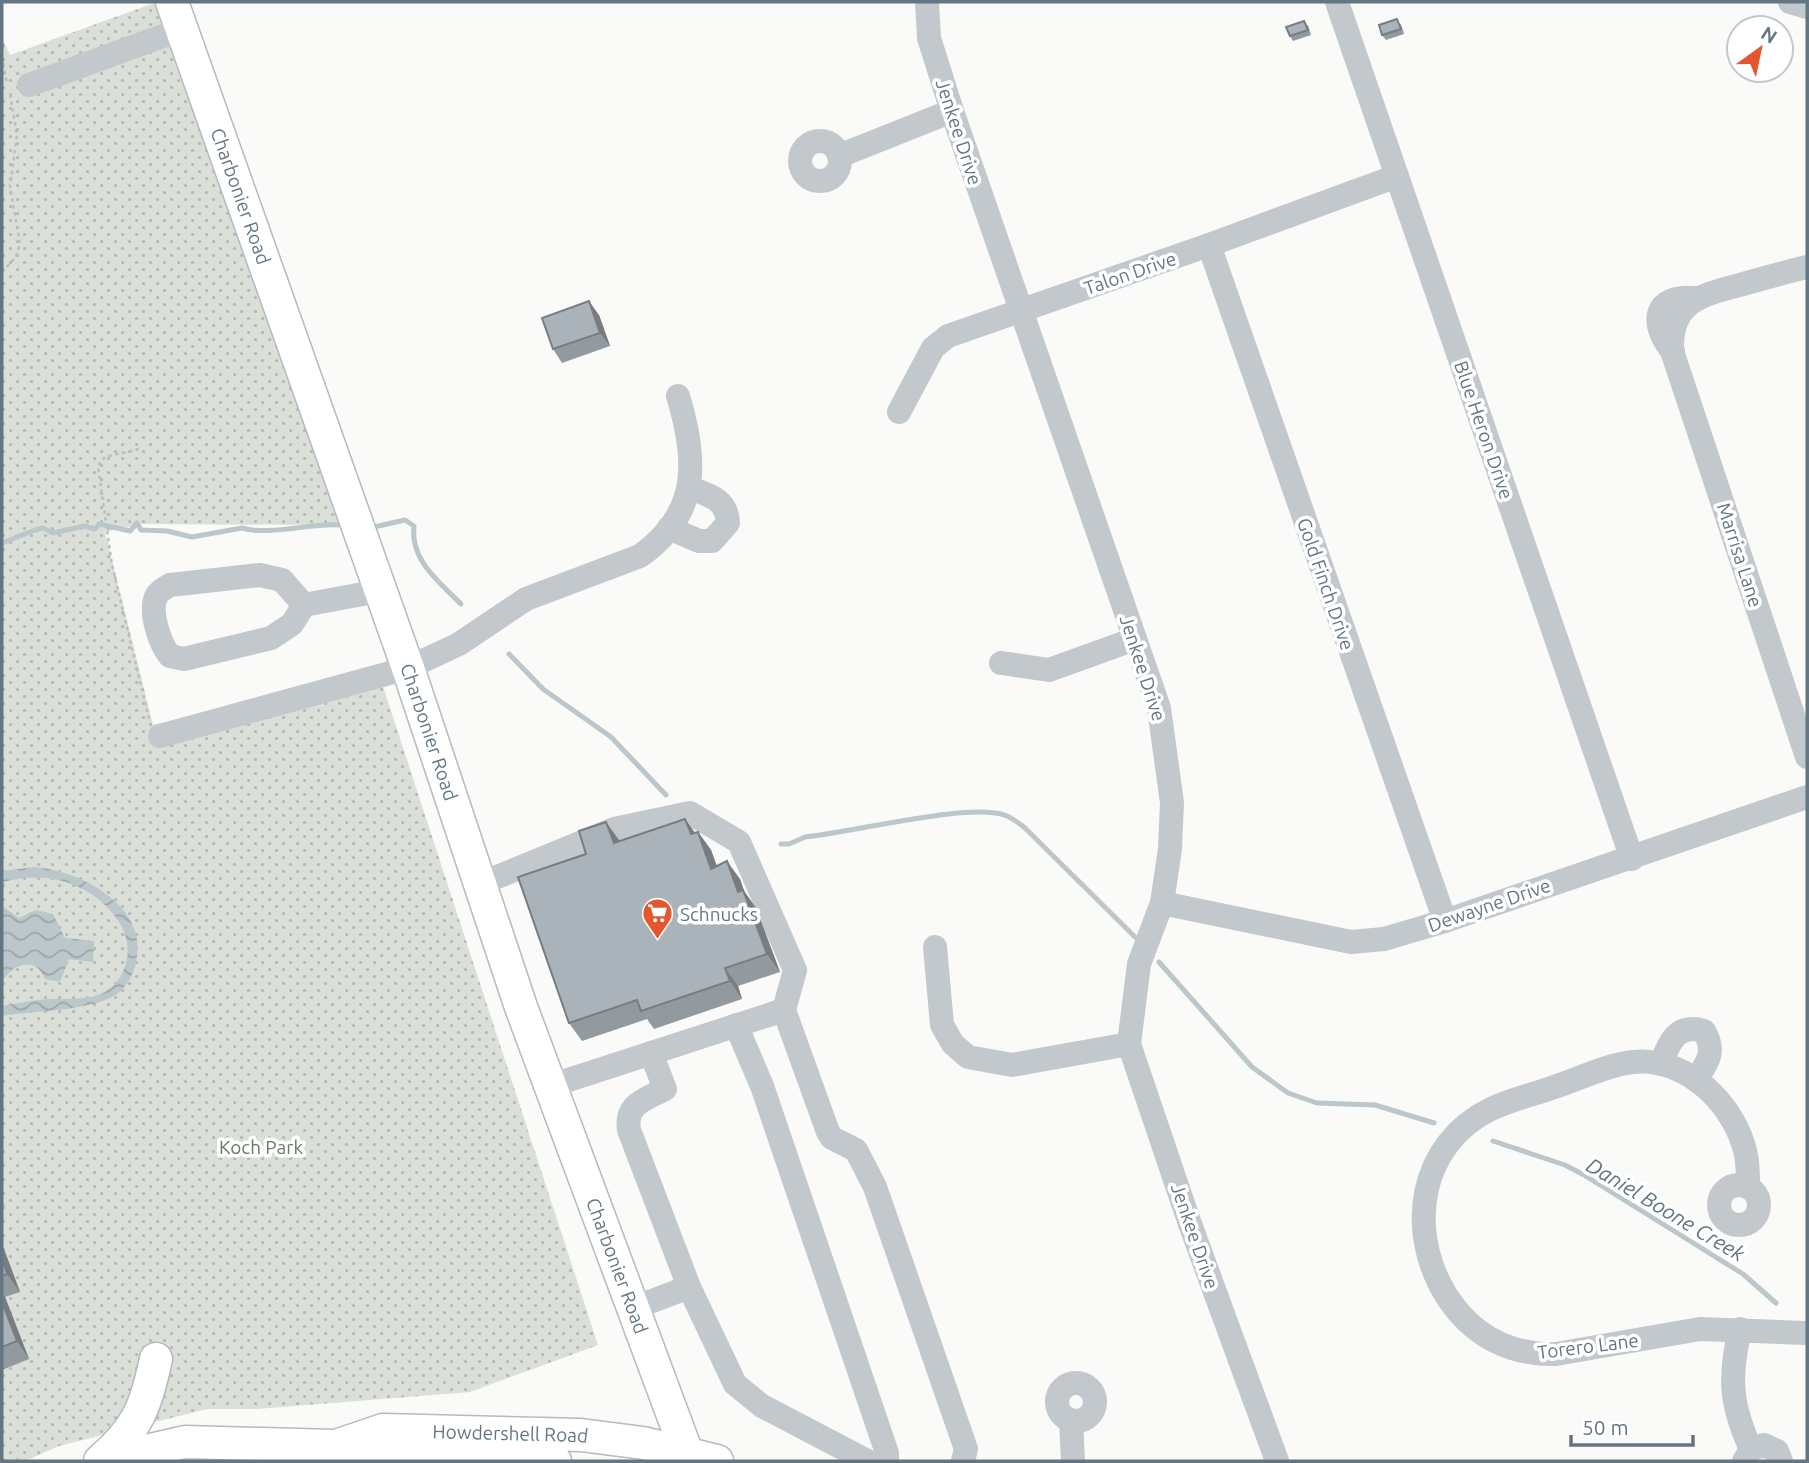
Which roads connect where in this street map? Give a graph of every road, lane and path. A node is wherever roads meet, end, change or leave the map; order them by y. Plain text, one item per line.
1 (927, 2) edge
2 (1337, 2) edge
3 (1790, 2) edge
4 (1807, 6) edge
5 (177, 15) edge
6 (2, 57) edge
7 (29, 85) dead end
8 (952, 111) junction
9 (839, 156) dead end
10 (1397, 176) junction
11 (1209, 245) junction
12 (1807, 267) edge
13 (2, 272) edge
14 (1019, 311) junction
15 (678, 396) dead end
16 (899, 412) dead end
17 (139, 449) dead end
18 (689, 488) junction
19 (669, 528) junction
20 (379, 591) junction
21 (304, 605) junction
22 (1135, 639) junction
23 (1001, 663) dead end
24 (408, 668) junction
25 (160, 736) joint
26 (1807, 757) edge
27 (1807, 797) edge
28 (1632, 859) junction
29 (480, 884) junction
30 (1162, 903) junction
31 (1445, 921) junction
32 (935, 947) dead end
33 (783, 1010) junction
34 (736, 1025) junction
35 (1129, 1044) junction
36 (651, 1054) junction
37 (1661, 1064) junction
38 (1696, 1080) junction
39 (550, 1086) junction
40 (1748, 1187) dead end
41 (689, 1287) junction
42 (634, 1308) junction
43 (1740, 1329) junction
44 (1807, 1333) edge
45 (156, 1359) dead end
46 (1071, 1420) dead end
47 (186, 1451) edge
48 (241, 1452) edge
49 (346, 1453) edge
50 (1747, 1455) edge
51 (688, 1457) edge
52 (101, 1461) edge
53 (499, 1461) edge
54 (555, 1461) edge
55 (717, 1461) edge
56 (867, 1461) edge
57 (887, 1461) edge
58 (963, 1461) edge
59 (1073, 1461) edge
60 (1277, 1461) edge
61 (1781, 1461) edge

1 - 8 street, Jenkee Drive
2 - 10 street, Blue Heron Drive
3 - 4 street
5 - 7 street
5 - 20 main road, Charbonier Road
6 - 13 path
8 - 9 street
8 - 14 street, Jenkee Drive
10 - 11 street, Talon Drive
10 - 28 street, Blue Heron Drive
11 - 14 street, Talon Drive
11 - 31 street, Gold Finch Drive
12 - 26 street, Marrisa Lane
14 - 16 street, Talon Drive
14 - 22 street, Jenkee Drive
15 - 18 street
17 - 25 path
18 - 19 street
18 - 19 street
19 - 24 street
20 - 21 street
20 - 24 main road, Charbonier Road
21 - 21 street
22 - 23 street
22 - 30 street, Jenkee Drive
24 - 25 street
24 - 29 main road, Charbonier Road
27 - 28 street, Dewayne Drive
28 - 31 street, Dewayne Drive
29 - 33 street
29 - 39 main road, Charbonier Road
30 - 31 street, Dewayne Drive
30 - 35 street, Jenkee Drive
32 - 35 street
33 - 34 street
33 - 58 street
34 - 36 street
34 - 57 street
35 - 60 street, Jenkee Drive
36 - 39 street
36 - 41 street
37 - 38 street, Torero Lane
37 - 38 street
37 - 43 street, Torero Lane
38 - 40 street
39 - 42 main road, Charbonier Road
41 - 42 street
41 - 56 street
42 - 51 main road, Charbonier Road
43 - 44 street, Torero Lane
43 - 50 street
45 - 52 main road
46 - 59 street
47 - 48 main road, Howdershell Road
47 - 52 main road, Howdershell Road
48 - 49 main road, Howdershell Road
49 - 51 main road, Howdershell Road
49 - 53 main road, Howdershell Road
50 - 61 street
51 - 55 main road, Howdershell Road
53 - 54 main road, Howdershell Road

